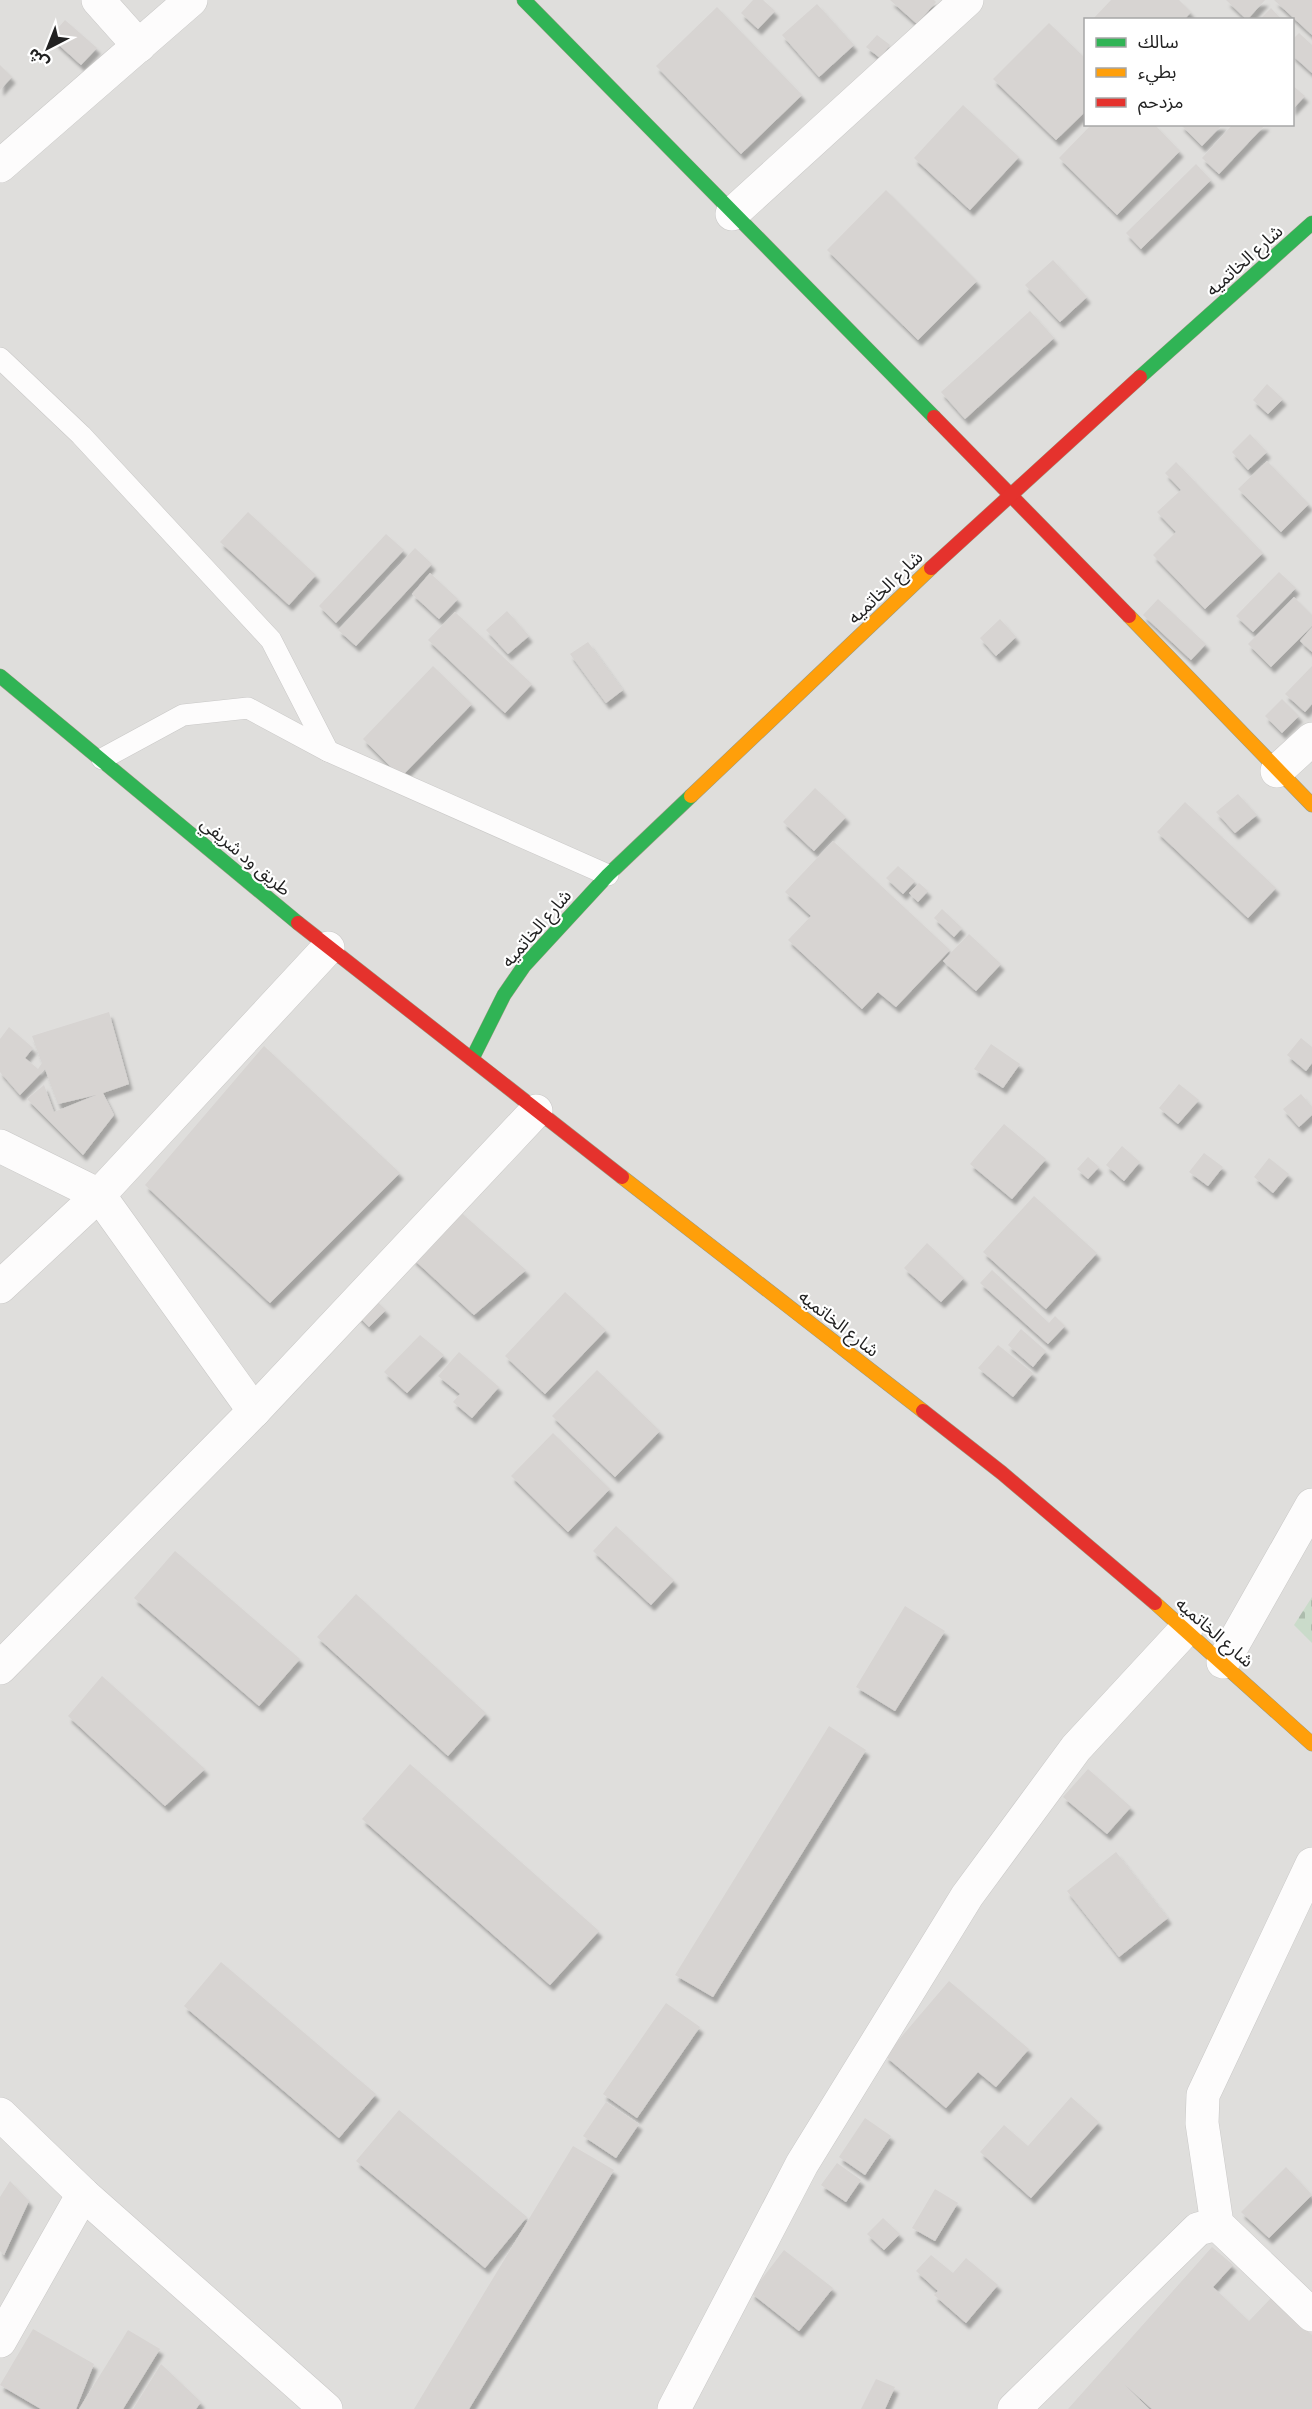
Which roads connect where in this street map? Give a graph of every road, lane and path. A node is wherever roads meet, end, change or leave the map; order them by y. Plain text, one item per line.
1 (98, 0) edge
2 (191, 0) edge
3 (967, 0) edge
4 (530, 2) edge
5 (139, 46) junction
6 (0, 166) edge
7 (732, 214) junction
8 (1312, 223) edge
9 (0, 358) edge
10 (1010, 493) junction
11 (0, 676) edge
12 (1312, 739) edge
13 (328, 752) junction
14 (102, 759) junction
15 (1277, 771) junction
16 (1312, 805) edge
17 (608, 875) junction
18 (328, 948) junction
19 (472, 1059) junction
20 (536, 1111) junction
21 (0, 1146) edge
22 (99, 1195) junction
23 (0, 1287) edge
24 (254, 1411) junction
25 (1312, 1505) edge
26 (1186, 1629) junction
27 (1223, 1662) junction
28 (0, 1668) edge
29 (1312, 1744) edge
30 (1312, 1864) edge
31 (0, 2114) edge
32 (83, 2194) junction
33 (1217, 2223) junction
34 (1312, 2315) edge
35 (0, 2342) edge
36 (320, 2407) edge
37 (674, 2409) edge
38 (1014, 2409) edge

1 - 5 street
2 - 5 street
3 - 7 street
4 - 7 street
5 - 6 street
7 - 10 street
8 - 10 street, شارع الخاتميه
9 - 13 lane
10 - 15 street
10 - 17 street, شارع الخاتميه
11 - 14 street, طريق ود شريفي
12 - 15 street
13 - 14 lane
13 - 17 lane
14 - 18 street, طريق ود شريفي
15 - 16 street
17 - 19 street, شارع الخاتميه
18 - 19 street, طريق ود شريفي
18 - 22 street
19 - 20 street, شارع الخاتميه
20 - 24 street
20 - 26 street, شارع الخاتميه
21 - 22 street
22 - 23 street
22 - 24 street
24 - 28 street
25 - 27 street
26 - 27 street, شارع الخاتميه
26 - 37 street
27 - 29 street, شارع الخاتميه
30 - 33 street
31 - 32 street
32 - 35 street
32 - 36 street
33 - 34 street
33 - 38 street

